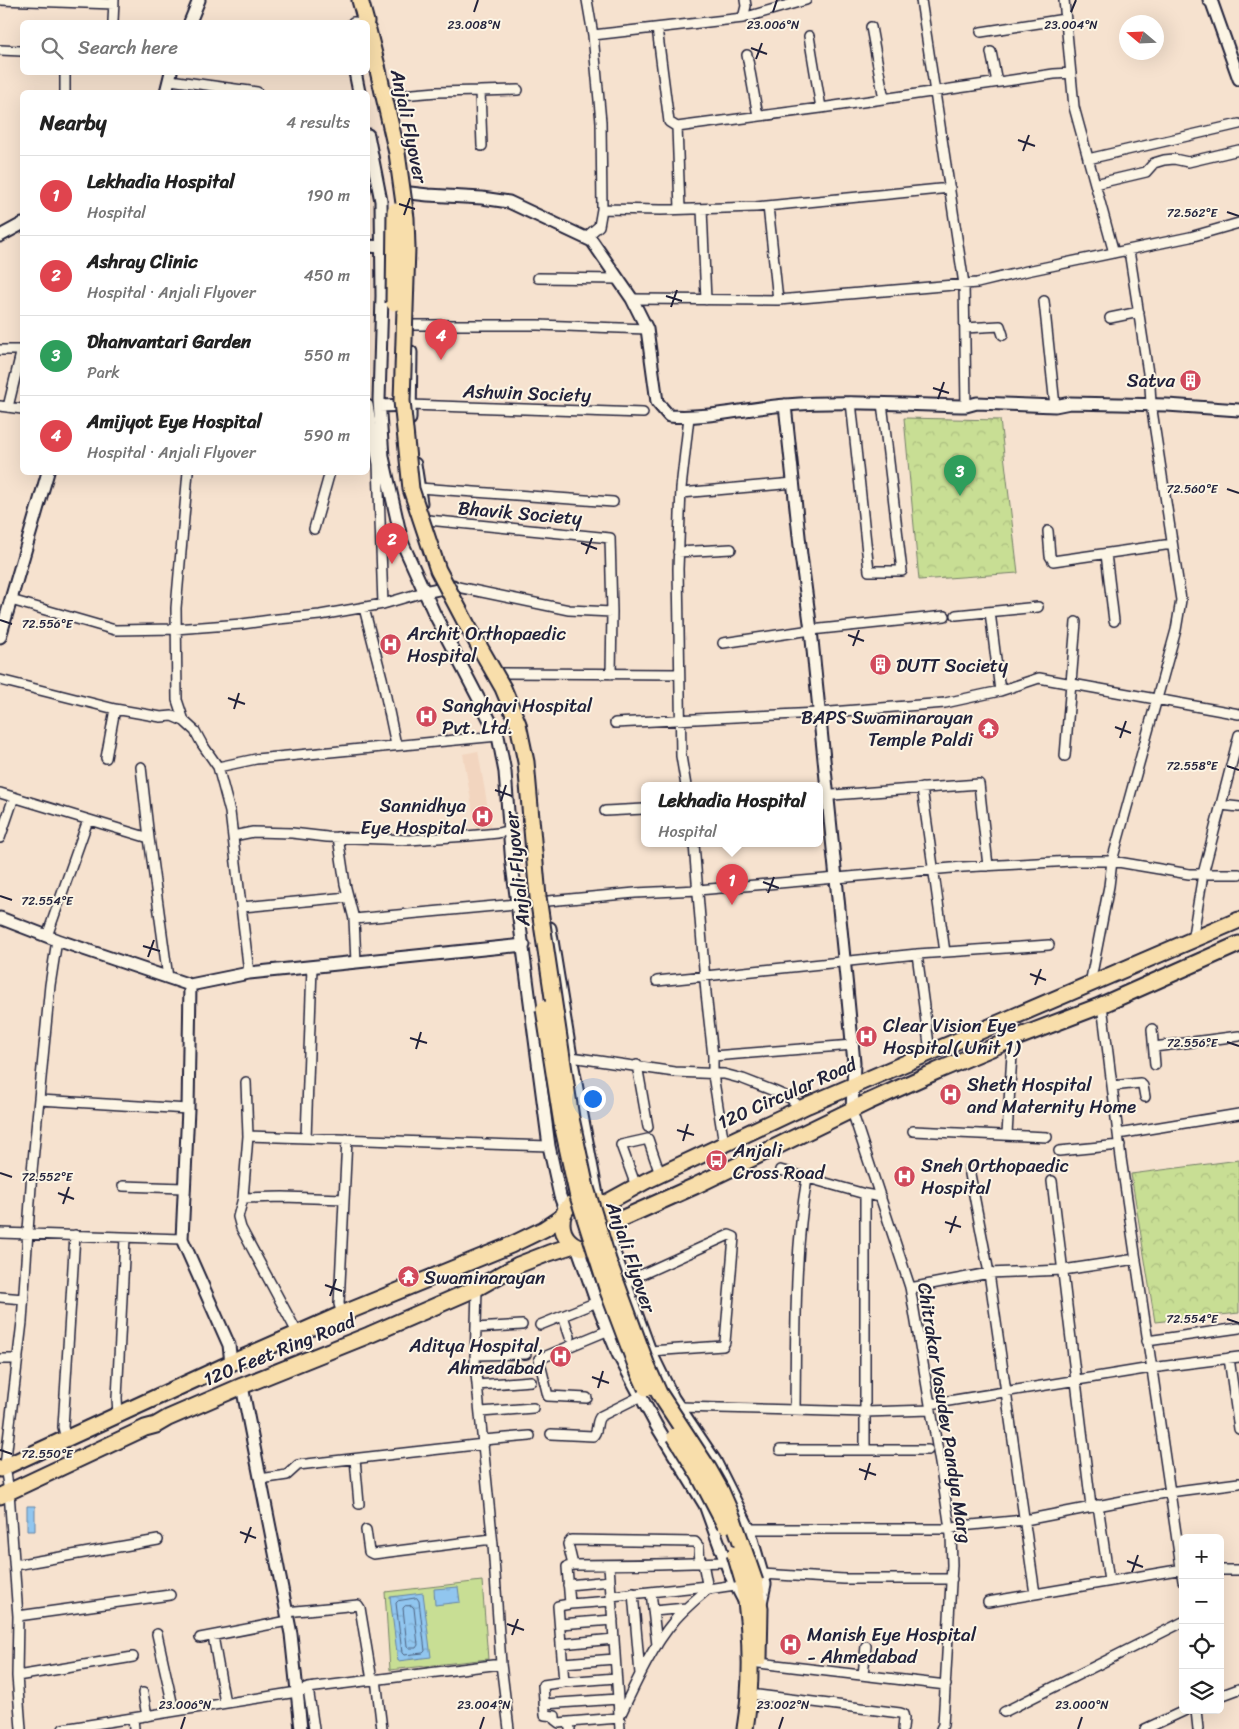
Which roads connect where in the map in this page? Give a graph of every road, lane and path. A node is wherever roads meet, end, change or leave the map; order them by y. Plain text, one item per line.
1 (0, 0) edge
2 (199, 0) edge
3 (350, 0) edge
4 (360, 0) edge
5 (587, 0) edge
6 (745, 0) edge
7 (806, 0) edge
8 (921, 0) edge
9 (1064, 0) edge
10 (1209, 0) edge
11 (114, 2) edge
12 (743, 18) junction
13 (1066, 19) junction
14 (113, 20) edge
15 (191, 20) edge
16 (358, 20) edge
17 (359, 20) edge
18 (871, 27) dead end
19 (657, 28) junction
20 (981, 32) dead end
21 (593, 35) junction
22 (809, 36) dead end
23 (0, 50) edge
24 (20, 51) edge
25 (991, 52) dead end
26 (747, 55) dead end
27 (373, 63) edge
28 (1071, 73) junction
29 (65, 75) edge
30 (356, 75) edge
31 (170, 76) edge
32 (1239, 79) edge
33 (997, 82) junction
34 (65, 90) edge
35 (166, 90) edge
36 (246, 90) edge
37 (359, 90) edge
38 (518, 90) dead end
39 (480, 91) junction
40 (934, 92) junction
41 (390, 96) junction
42 (884, 99) junction
43 (822, 108) junction
44 (758, 116) junction
45 (1239, 124) edge
46 (677, 127) junction
47 (370, 145) edge
48 (482, 146) dead end
49 (1239, 150) edge
50 (1088, 159) junction
51 (1095, 184) junction
52 (950, 188) junction
53 (410, 193) junction
54 (768, 206) junction
55 (602, 209) junction
56 (702, 209) junction
57 (680, 210) junction
58 (1239, 224) edge
59 (20, 225) edge
60 (0, 236) edge
61 (584, 238) junction
62 (370, 246) edge
63 (382, 247) junction
64 (1127, 251) junction
65 (1114, 253) junction
66 (538, 278) dead end
67 (619, 279) junction
68 (964, 284) junction
69 (632, 299) junction
70 (706, 300) junction
71 (778, 300) junction
72 (1044, 301) dead end
73 (1139, 312) junction
74 (1110, 318) dead end
75 (411, 325) junction
76 (965, 328) junction
77 (647, 329) junction
78 (1003, 335) dead end
79 (0, 350) edge
80 (20, 350) edge
81 (20, 356) edge
82 (851, 402) junction
83 (882, 403) junction
84 (1151, 404) junction
85 (372, 405) edge
86 (410, 405) junction
87 (786, 405) junction
88 (4, 406) edge
89 (966, 406) junction
90 (1055, 406) junction
91 (20, 409) edge
92 (1239, 410) edge
93 (643, 413) dead end
94 (689, 417) junction
95 (47, 475) edge
96 (188, 475) edge
97 (329, 475) edge
98 (794, 483) junction
99 (419, 488) junction
100 (681, 493) junction
101 (613, 502) dead end
102 (428, 520) junction
103 (314, 529) dead end
104 (1048, 531) dead end
105 (1172, 544) junction
106 (731, 549) dead end
107 (678, 552) junction
108 (1106, 554) junction
109 (453, 586) junction
110 (424, 592) junction
111 (11, 600) junction
112 (383, 604) junction
113 (1038, 607) dead end
114 (364, 608) junction
115 (612, 612) junction
116 (990, 612) junction
117 (956, 615) dead end
118 (945, 616) dead end
119 (1114, 621) dead end
120 (1076, 622) dead end
121 (175, 629) junction
122 (811, 630) junction
123 (0, 637) edge
124 (723, 643) dead end
125 (502, 673) junction
126 (611, 674) junction
127 (679, 674) junction
128 (0, 680) edge
129 (1072, 684) junction
130 (1000, 691) junction
131 (1157, 699) junction
132 (115, 709) junction
133 (818, 713) junction
134 (1239, 714) edge
135 (680, 719) junction
136 (184, 721) junction
137 (615, 723) dead end
138 (1239, 735) edge
139 (498, 736) junction
140 (396, 745) junction
141 (1064, 756) dead end
142 (106, 758) dead end
143 (141, 767) dead end
144 (218, 767) junction
145 (685, 782) edge
146 (822, 782) edge
147 (922, 788) junction
148 (0, 793) edge
149 (823, 796) edge
150 (14, 797) junction
151 (1221, 805) junction
152 (1239, 807) edge
153 (641, 809) edge
154 (605, 810) dead end
155 (88, 820) junction
156 (510, 830) junction
157 (233, 836) junction
158 (0, 838) edge
159 (149, 838) junction
160 (338, 838) junction
161 (694, 847) edge
162 (1112, 861) junction
163 (988, 866) junction
164 (932, 870) junction
165 (1203, 874) junction
166 (1239, 874) edge
167 (835, 878) junction
168 (698, 890) junction
169 (348, 897) junction
170 (546, 901) junction
171 (518, 904) junction
172 (242, 907) junction
173 (0, 918) edge
174 (354, 920) junction
175 (1239, 920) edge
176 (52, 938) junction
177 (1192, 941) junction
178 (524, 944) junction
179 (1239, 944) edge
180 (1049, 945) dead end
181 (945, 952) junction
182 (917, 954) junction
183 (356, 962) junction
184 (845, 963) junction
185 (312, 967) junction
186 (250, 973) junction
187 (705, 976) junction
188 (168, 978) junction
189 (657, 981) dead end
190 (1090, 984) junction
191 (190, 985) junction
192 (1102, 1004) junction
193 (1152, 1029) dead end
194 (1239, 1036) edge
195 (1012, 1039) junction
196 (853, 1046) junction
197 (1154, 1047) junction
198 (930, 1052) junction
199 (714, 1056) junction
200 (571, 1057) junction
201 (637, 1065) junction
202 (1155, 1066) dead end
203 (713, 1075) junction
204 (246, 1082) dead end
205 (852, 1086) junction
206 (1112, 1086) junction
207 (1144, 1097) dead end
208 (40, 1100) junction
209 (802, 1108) junction
210 (188, 1109) junction
211 (852, 1111) junction
212 (1239, 1114) edge
213 (648, 1127) dead end
214 (913, 1131) dead end
215 (1007, 1134) junction
216 (1118, 1134) junction
217 (248, 1136) junction
218 (1047, 1137) dead end
219 (306, 1138) junction
220 (347, 1139) junction
221 (724, 1144) junction
222 (1120, 1145) junction
223 (549, 1146) junction
224 (1059, 1151) dead end
225 (969, 1169) dead end
226 (780, 1170) dead end
227 (660, 1174) junction
228 (807, 1178) junction
229 (1052, 1180) dead end
230 (123, 1186) dead end
231 (636, 1186) junction
232 (184, 1188) junction
233 (865, 1194) junction
234 (881, 1197) junction
235 (243, 1198) junction
236 (344, 1199) junction
237 (601, 1202) junction
238 (564, 1213) junction
239 (610, 1230) junction
240 (0, 1233) edge
241 (28, 1234) junction
242 (75, 1235) junction
243 (125, 1238) junction
244 (182, 1239) junction
245 (576, 1246) junction
246 (1136, 1259) junction
247 (1063, 1270) junction
248 (988, 1273) junction
249 (625, 1282) junction
250 (477, 1288) junction
251 (910, 1288) junction
252 (0, 1298) edge
253 (24, 1299) junction
254 (597, 1302) junction
255 (342, 1314) junction
256 (563, 1316) junction
257 (540, 1325) dead end
258 (522, 1326) dead end
259 (476, 1328) junction
260 (1239, 1328) edge
261 (609, 1330) junction
262 (298, 1334) junction
263 (570, 1337) dead end
264 (1148, 1341) junction
265 (650, 1351) junction
266 (526, 1354) dead end
267 (475, 1355) junction
268 (1239, 1357) edge
269 (0, 1358) edge
270 (1229, 1358) junction
271 (18, 1360) junction
272 (231, 1363) junction
273 (1151, 1368) junction
274 (531, 1381) dead end
275 (1077, 1382) junction
276 (478, 1385) junction
277 (242, 1386) junction
278 (1006, 1392) junction
279 (641, 1396) junction
280 (587, 1398) dead end
281 (679, 1407) junction
282 (931, 1407) junction
283 (533, 1408) dead end
284 (795, 1410) junction
285 (481, 1412) junction
286 (865, 1412) junction
287 (118, 1415) junction
288 (1239, 1429) edge
289 (551, 1434) dead end
290 (530, 1436) dead end
291 (66, 1439) junction
292 (484, 1442) junction
293 (780, 1450) dead end
294 (866, 1450) junction
295 (928, 1450) dead end
296 (355, 1458) junction
297 (3, 1468) edge
298 (260, 1479) junction
299 (1239, 1483) edge
300 (1169, 1492) junction
301 (5, 1494) edge
302 (359, 1504) dead end
303 (1095, 1505) junction
304 (1024, 1520) junction
305 (749, 1529) junction
306 (950, 1529) junction
307 (366, 1530) dead end
308 (158, 1540) dead end
309 (492, 1540) junction
310 (1179, 1551) edge
311 (726, 1562) junction
312 (701, 1563) junction
313 (15, 1564) junction
314 (573, 1565) junction
315 (609, 1565) junction
316 (1179, 1569) edge
317 (1224, 1570) edge
318 (1239, 1570) edge
319 (749, 1580) junction
320 (952, 1580) junction
321 (610, 1581) junction
322 (1109, 1581) junction
323 (568, 1585) junction
324 (708, 1588) junction
325 (652, 1592) junction
326 (633, 1594) junction
327 (1035, 1594) junction
328 (170, 1595) dead end
329 (611, 1598) junction
330 (988, 1602) dead end
331 (570, 1604) junction
332 (686, 1608) junction
333 (754, 1608) junction
334 (654, 1611) junction
335 (18, 1616) junction
336 (287, 1617) junction
337 (613, 1620) junction
338 (560, 1624) junction
339 (1179, 1624) edge
340 (157, 1634) dead end
341 (213, 1636) junction
342 (200, 1638) dead end
343 (614, 1639) junction
344 (562, 1644) junction
345 (657, 1645) junction
346 (866, 1646) dead end
347 (133, 1657) dead end
348 (615, 1659) junction
349 (563, 1663) junction
350 (759, 1663) junction
351 (500, 1664) junction
352 (640, 1674) junction
353 (862, 1675) junction
354 (18, 1676) junction
355 (616, 1678) junction
356 (374, 1680) junction
357 (564, 1682) junction
358 (946, 1685) junction
359 (1239, 1689) edge
360 (303, 1690) junction
361 (143, 1693) dead end
362 (758, 1695) junction
363 (1224, 1695) edge
364 (618, 1699) junction
365 (225, 1703) junction
366 (544, 1704) junction
367 (174, 1711) junction
368 (1004, 1712) dead end
369 (1179, 1713) edge
370 (1196, 1714) edge
371 (147, 1716) junction
372 (133, 1718) junction
373 (619, 1718) junction
374 (96, 1726) edge
375 (570, 1726) edge
376 (944, 1728) edge
377 (21, 1729) edge
378 (63, 1729) edge
379 (134, 1729) edge
380 (301, 1729) edge
381 (314, 1729) edge
382 (382, 1729) edge
383 (509, 1729) edge
384 (620, 1729) edge
385 (745, 1729) edge
386 (754, 1729) edge
387 (903, 1729) edge
388 (1146, 1729) edge
389 (1198, 1729) edge

1 - 11 street
2 - 15 street
3 - 16 main road
4 - 17 main road
5 - 21 street
6 - 12 street
7 - 12 street
8 - 40 street
9 - 13 street
10 - 32 street
11 - 14 street
12 - 19 street
13 - 20 street
13 - 28 street
18 - 42 street
19 - 21 street
19 - 46 street
21 - 55 street
22 - 43 street
23 - 24 street
25 - 33 street
26 - 44 street
27 - 41 street
27 - 319 main road, Anjali Flyover, bridge
28 - 33 street
28 - 50 street
29 - 34 street
30 - 37 street
31 - 35 street
31 - 36 street
33 - 40 street
38 - 39 street
39 - 41 street
39 - 48 street
40 - 42 street
40 - 52 street
41 - 53 street
42 - 43 street
43 - 44 street
44 - 46 street
45 - 50 street
46 - 57 street
47 - 63 street
49 - 51 street
50 - 51 street
51 - 65 street
52 - 54 street
52 - 68 street
53 - 61 street
53 - 75 street
54 - 56 street
54 - 71 street
55 - 57 street
55 - 61 street
56 - 57 street
56 - 70 street
58 - 64 street
59 - 60 street
61 - 67 street
62 - 63 street
63 - 85 street
64 - 65 street
64 - 73 street
65 - 68 street
66 - 67 street
67 - 69 street
68 - 71 street
68 - 76 street
69 - 70 street
69 - 77 street
70 - 71 street
72 - 90 street
73 - 74 street
73 - 84 street
75 - 77 street
75 - 86 street
76 - 78 street
76 - 89 street
77 - 94 street
79 - 80 street
81 - 88 street
82 - 83 street
82 - 83 street
82 - 87 street
83 - 89 street
84 - 90 street
84 - 92 street
84 - 105 street
85 - 86 street
85 - 110 street
85 - 112 street
86 - 93 street, Ashwin Society
86 - 99 street
87 - 94 street
87 - 98 street
88 - 91 street
89 - 90 street
94 - 100 street
95 - 111 street
96 - 121 street
97 - 103 street
98 - 100 street
98 - 122 street
99 - 101 street
99 - 102 street
100 - 107 street
102 - 109 street
102 - 115 street, Bhavik Society
104 - 108 street
105 - 108 street
105 - 131 street
106 - 107 street
107 - 127 street
108 - 119 street
109 - 110 street
109 - 115 street
109 - 125 street
110 - 112 street
110 - 139 street
111 - 121 street
111 - 123 street
112 - 114 street
113 - 116 street
114 - 121 street
114 - 140 street
115 - 126 street
116 - 117 street
116 - 130 street
118 - 122 street
120 - 129 street
121 - 136 street
122 - 124 street
122 - 133 street
125 - 126 street
125 - 170 street
126 - 127 street
127 - 135 street
128 - 132 street
129 - 130 street
129 - 131 street
129 - 141 street
130 - 133 street
131 - 134 street
131 - 162 street
132 - 136 street
132 - 142 street
133 - 135 street
133 - 146 street
135 - 137 street
135 - 145 street
136 - 144 street
138 - 151 street
139 - 140 street
139 - 156 street
140 - 144 street
143 - 159 street
144 - 157 street
147 - 149 street
147 - 163 street
147 - 164 street
148 - 150 street
149 - 167 street
150 - 155 street
150 - 158 street
151 - 152 street
151 - 165 street
153 - 154 street
155 - 159 street
155 - 176 street
156 - 160 street
156 - 171 street
157 - 160 street
157 - 172 street
159 - 188 street
160 - 169 street
161 - 168 street
162 - 163 street
162 - 165 street
162 - 190 street
163 - 164 street
164 - 167 street
164 - 181 street
165 - 166 street
165 - 177 street
167 - 168 street
167 - 184 street
168 - 170 street
168 - 187 street
169 - 172 street
169 - 174 street
170 - 171 street
170 - 200 street
171 - 174 street
171 - 178 street
172 - 186 street
173 - 176 street
174 - 183 street
175 - 177 main road, 120 Circular Road
176 - 188 street
176 - 208 street
177 - 190 main road, 120 Circular Road
178 - 183 street
178 - 223 street
179 - 192 main road
180 - 181 street
181 - 182 street
182 - 184 street
182 - 198 street
183 - 185 street
184 - 187 street
184 - 196 street
185 - 186 street
185 - 219 street
186 - 191 street
187 - 189 street
187 - 199 street
188 - 191 street
190 - 198 main road, 120 Circular Road
191 - 210 street
192 - 195 main road
192 - 206 street
193 - 197 street
194 - 197 street
195 - 211 main road
195 - 215 street
196 - 199 street
196 - 205 street
197 - 202 street
198 - 205 main road, 120 Circular Road
199 - 203 street
200 - 201 street
200 - 237 street
201 - 203 street
201 - 213 street
203 - 209 street
203 - 221 street
204 - 217 street
205 - 209 main road, 120 Circular Road
205 - 211 street
206 - 207 street
206 - 216 street
208 - 210 street
208 - 241 street
209 - 221 main road, 120 Circular Road
210 - 232 street
211 - 234 street, Chitrakar Vasudev Pandya Marg
211 - 239 main road
212 - 216 street
214 - 215 street
215 - 218 street
216 - 222 street
217 - 219 street
217 - 235 street
219 - 220 street
220 - 223 street
220 - 236 street
221 - 227 main road, 120 Circular Road
222 - 224 street
222 - 246 street
223 - 238 street
225 - 248 street
226 - 228 street
227 - 231 main road, 120 Circular Road
227 - 231 street
228 - 233 street
228 - 284 street
229 - 247 street
230 - 232 street
231 - 237 main road, 120 Circular Road
232 - 244 street
233 - 234 street
233 - 286 street
234 - 251 street, Chitrakar Vasudev Pandya Marg
235 - 236 street
235 - 262 street
236 - 255 street
237 - 238 main road
237 - 239 main road
238 - 245 main road
238 - 255 main road, 120 Feet Ring Road
239 - 245 main road
239 - 249 street
240 - 241 street
241 - 242 street
241 - 253 street
242 - 243 street
242 - 291 street
243 - 244 street
243 - 287 street
244 - 272 street
245 - 250 main road, 120 Feet Ring Road
245 - 254 street
246 - 247 street
246 - 264 street
247 - 248 street
247 - 275 street
248 - 251 street
248 - 278 street
249 - 265 street
249 - 265 street
250 - 259 street
250 - 277 main road, 120 Feet Ring Road
251 - 282 street, Chitrakar Vasudev Pandya Marg
252 - 253 street
253 - 271 street
254 - 256 street
254 - 261 street
255 - 262 main road, 120 Feet Ring Road
256 - 257 street
256 - 263 street
258 - 259 street
259 - 267 street
260 - 264 street
261 - 279 street
261 - 280 street
262 - 272 main road, 120 Feet Ring Road
264 - 273 street
265 - 281 street
266 - 267 street
267 - 276 street
268 - 270 street
269 - 271 street
270 - 273 street
270 - 288 street
271 - 297 street
272 - 287 main road, 120 Feet Ring Road
273 - 275 street
273 - 300 street
274 - 276 street
275 - 278 street
275 - 303 street
276 - 285 street
277 - 298 street
277 - 301 main road, 120 Feet Ring Road
278 - 282 street
278 - 304 street
279 - 289 street
279 - 311 street
281 - 284 street
281 - 305 street
282 - 286 street
282 - 306 street, Chitrakar Vasudev Pandya Marg
283 - 285 street
284 - 286 street
285 - 292 street
286 - 294 street
287 - 291 main road, 120 Feet Ring Road
290 - 292 street
291 - 297 main road, 120 Feet Ring Road
292 - 296 street
292 - 309 street
293 - 294 street
294 - 295 street
296 - 298 street
296 - 302 street
297 - 301 street
298 - 336 street
299 - 300 street
300 - 303 street
300 - 310 street
301 - 313 street
303 - 304 street
303 - 322 street
304 - 306 street
304 - 327 street
305 - 306 street
305 - 319 street
306 - 320 street, Chitrakar Vasudev Pandya Marg
307 - 309 street
308 - 313 street
309 - 351 street
311 - 312 street
311 - 319 street
312 - 314 street
312 - 315 street
312 - 324 street
313 - 335 street
314 - 315 street
314 - 323 street
315 - 321 street
316 - 322 street
317 - 318 street
319 - 320 street
319 - 324 street
319 - 333 main road, Anjali Flyover
319 - 333 street
320 - 358 street, Chitrakar Vasudev Pandya Marg
321 - 323 street
321 - 329 street
322 - 327 street
323 - 331 street
324 - 325 street
324 - 332 street
325 - 326 street
325 - 334 street
326 - 329 street
326 - 352 street
327 - 330 street
328 - 335 street
329 - 331 street
329 - 337 street
331 - 338 street
332 - 334 street
332 - 345 street
333 - 350 main road
333 - 385 main road
334 - 345 street
335 - 354 street
336 - 341 street
336 - 356 street
336 - 360 street
337 - 338 street
337 - 343 street
338 - 344 street
339 - 368 street
340 - 367 street
341 - 342 street
341 - 365 street
343 - 344 street
343 - 348 street
344 - 349 street
345 - 352 street
346 - 353 street
347 - 354 street
348 - 349 street
348 - 355 street
349 - 357 street
350 - 353 street
350 - 362 main road
351 - 356 street
351 - 383 street
352 - 373 street
353 - 358 street
354 - 377 street
355 - 357 street
355 - 364 street
356 - 360 street
356 - 382 street
357 - 366 street
358 - 376 street, Chitrakar Vasudev Pandya Marg
359 - 363 street
360 - 365 street
360 - 380 street
360 - 381 street
361 - 371 street
362 - 386 main road
362 - 387 street
364 - 366 street
364 - 373 street
365 - 367 street
366 - 375 street
367 - 371 street
369 - 388 street
370 - 389 street
371 - 372 street
372 - 374 street
372 - 379 street
373 - 375 street
373 - 384 street
374 - 378 street

